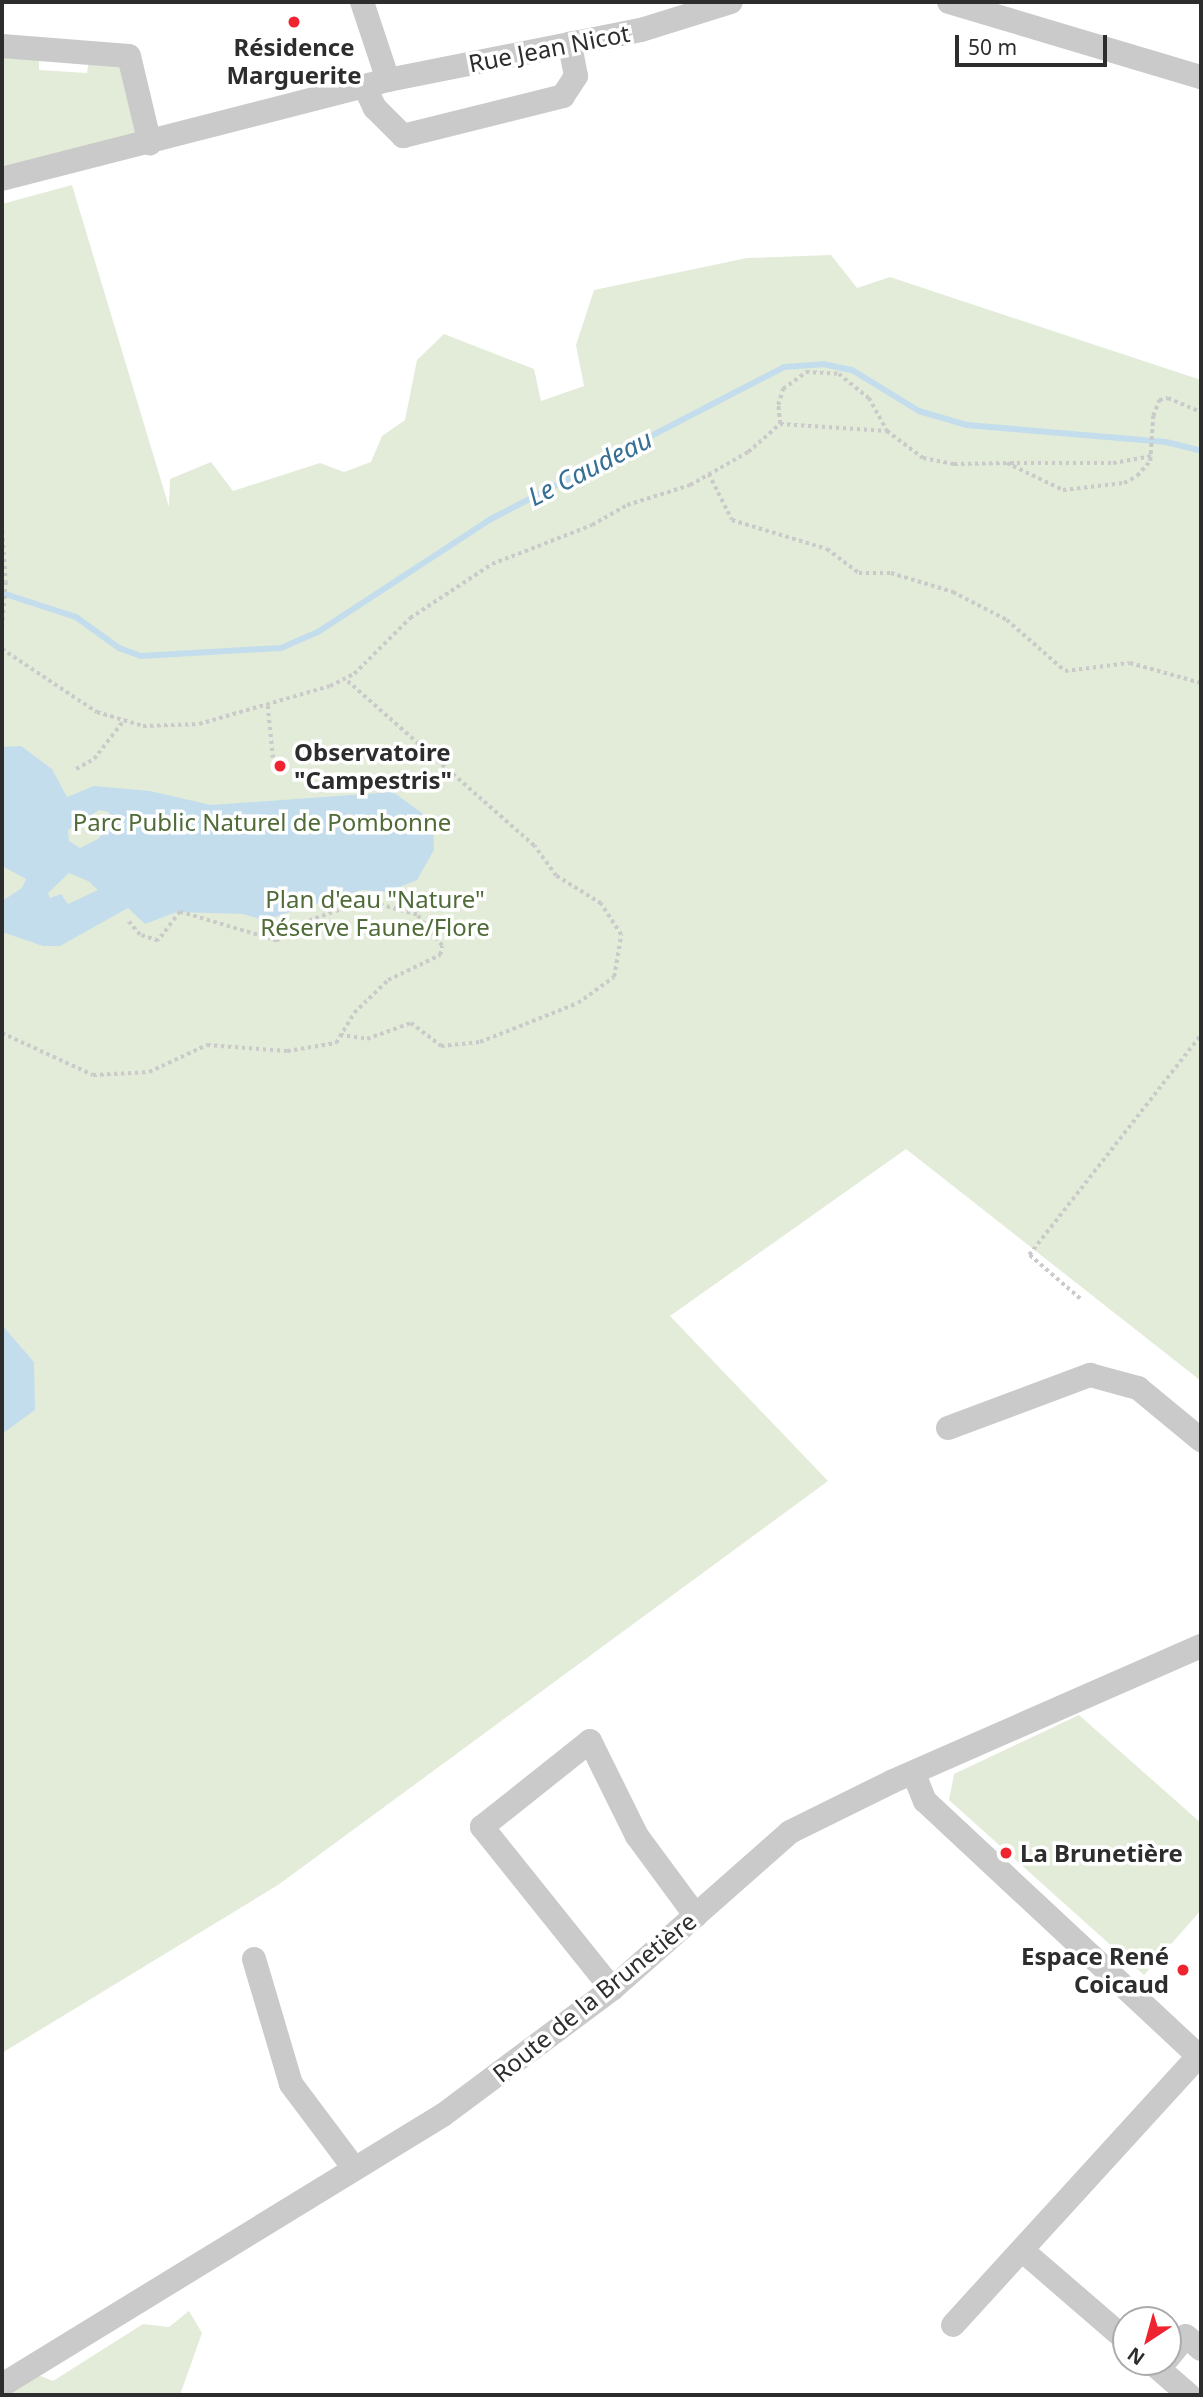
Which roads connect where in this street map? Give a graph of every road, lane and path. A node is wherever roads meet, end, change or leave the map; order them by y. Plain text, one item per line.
1 (362, 2) edge
2 (731, 2) edge
3 (949, 2) edge
4 (570, 44) junction
5 (2, 46) edge
6 (1201, 77) edge
7 (376, 83) junction
8 (150, 144) junction
9 (2, 179) edge
10 (1201, 412) edge
11 (780, 424) junction
12 (887, 431) junction
13 (1151, 456) junction
14 (1007, 463) junction
15 (709, 474) junction
16 (2, 524) edge
17 (2, 632) edge
18 (2, 649) edge
19 (345, 680) junction
20 (1201, 683) edge
21 (268, 706) junction
22 (124, 720) junction
23 (273, 758) dead end
24 (76, 769) dead end
25 (127, 920) dead end
26 (2, 1033) edge
27 (341, 1035) junction
28 (1201, 1035) edge
29 (1080, 1299) dead end
30 (948, 1428) dead end
31 (1201, 1440) edge
32 (1201, 1646) edge
33 (914, 1774) junction
34 (695, 1916) junction
35 (254, 1959) dead end
36 (612, 1989) junction
37 (1200, 2057) edge
38 (354, 2168) junction
39 (1023, 2251) junction
40 (953, 2325) dead end
41 (1112, 2328) edge
42 (1182, 2340) edge
43 (1201, 2349) edge
44 (1172, 2376) edge
45 (2, 2385) edge
46 (1189, 2395) edge

1 - 7 street
2 - 4 street, Rue Jean Nicot
3 - 6 street
4 - 7 street, Rue Jean Nicot
4 - 7 street
5 - 8 street
7 - 8 street, Rue Jean Nicot
8 - 9 street, Rue Jean Nicot
10 - 13 path
11 - 12 path
11 - 12 path
11 - 15 path
12 - 14 path
13 - 14 path
13 - 14 path
15 - 19 path
15 - 20 path
16 - 17 path
18 - 22 path
19 - 21 path
19 - 27 path
21 - 22 path
21 - 23 path
22 - 24 path
25 - 27 path
26 - 27 path
28 - 29 path
30 - 31 street
32 - 33 street, Route de la Brunetière
33 - 34 street, Route de la Brunetière
33 - 37 street
34 - 36 street, Route de la Brunetière
34 - 36 street
35 - 38 street
36 - 38 street, Route de la Brunetière
37 - 39 street
38 - 45 street, Route de la Brunetière
39 - 40 street
39 - 41 street
42 - 43 street
44 - 46 street

